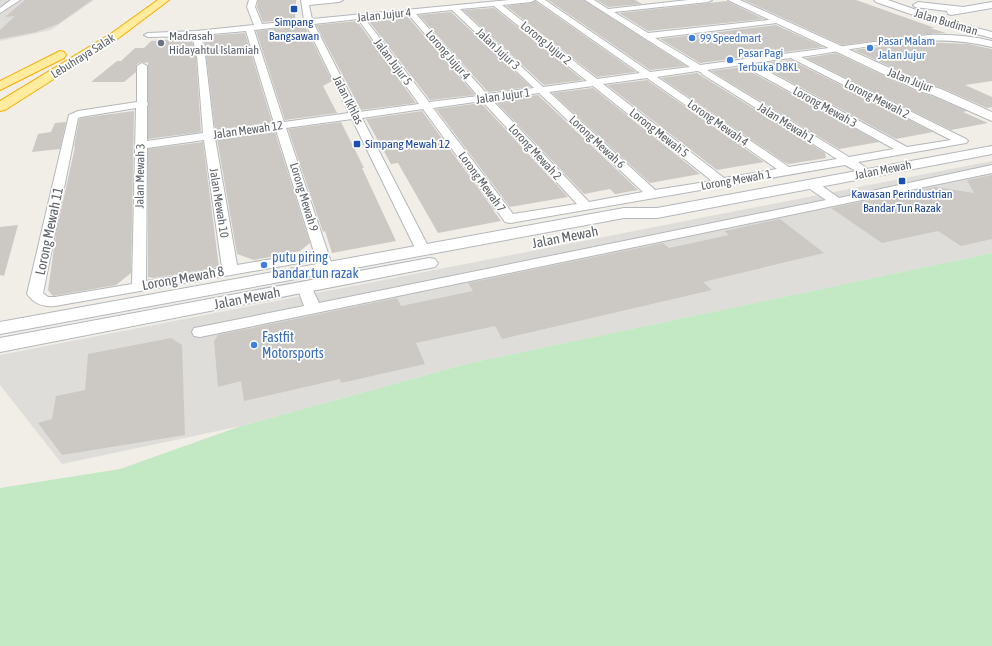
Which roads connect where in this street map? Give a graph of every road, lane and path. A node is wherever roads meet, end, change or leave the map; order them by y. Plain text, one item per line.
1 (16, 0) edge
2 (147, 0) edge
3 (164, 0) edge
4 (253, 0) edge
5 (339, 0) edge
6 (531, 0) edge
7 (540, 0) edge
8 (589, 0) edge
9 (708, 0) edge
10 (733, 0) edge
11 (742, 0) edge
12 (879, 0) edge
13 (891, 0) edge
14 (305, 2) edge
15 (496, 4) junction
16 (992, 5) edge
17 (454, 8) junction
18 (611, 10) junction
19 (964, 10) junction
20 (992, 10) edge
21 (0, 11) edge
22 (410, 12) junction
23 (360, 17) junction
24 (934, 17) junction
25 (976, 17) junction
26 (777, 21) junction
27 (309, 22) junction
28 (259, 27) junction
29 (249, 28) junction
30 (196, 33) junction
31 (991, 33) edge
32 (148, 34) dead end
33 (657, 35) junction
34 (116, 36) junction
35 (647, 36) junction
36 (96, 37) junction
37 (992, 44) edge
38 (818, 47) dead end
39 (845, 49) junction
40 (793, 56) junction
41 (746, 63) junction
42 (142, 66) dead end
43 (700, 67) junction
44 (650, 76) junction
45 (596, 83) junction
46 (0, 86) edge
47 (542, 90) junction
48 (0, 95) edge
49 (485, 98) junction
50 (143, 104) junction
51 (426, 106) junction
52 (0, 107) edge
53 (12, 114) dead end
54 (356, 116) junction
55 (992, 117) edge
56 (281, 126) junction
57 (209, 135) junction
58 (962, 141) joint
59 (141, 144) junction
60 (904, 150) junction
61 (992, 150) edge
62 (846, 160) junction
63 (992, 169) edge
64 (787, 171) junction
65 (867, 173) junction
66 (722, 182) junction
67 (810, 184) junction
68 (652, 194) junction
69 (837, 202) junction
70 (586, 206) junction
71 (510, 219) joint
72 (426, 257) junction
73 (324, 261) junction
74 (230, 270) junction
75 (138, 286) junction
76 (305, 287) junction
77 (44, 301) joint
78 (313, 309) junction
79 (0, 328) edge
80 (200, 332) dead end
81 (0, 345) edge

1 - 21 street
2 - 36 highway, Lebuhraya Salak
3 - 34 highway, Lebuhraya Salak
4 - 28 street
5 - 14 street
6 - 15 street, Jalan Jujur 4
7 - 44 street
8 - 18 street
9 - 18 street
10 - 26 street, Jalan Jujur
11 - 39 street, Jalan Jujur
12 - 24 street, Jalan Budiman
13 - 19 street
13 - 24 street, Jalan Budiman
14 - 27 street, Jalan Ikhlas
15 - 17 street, Jalan Jujur 4
15 - 45 street, Lorong Jujur 2
16 - 19 street
17 - 22 street, Jalan Jujur 4
17 - 47 street, Jalan Jujur 3
18 - 33 street
18 - 35 street
19 - 24 street
20 - 25 street
22 - 23 street, Jalan Jujur 4
22 - 49 street, Lorong Jujur 4
23 - 27 street, Jalan Jujur 4
23 - 51 street, Jalan Jujur 5
24 - 25 street
24 - 31 street, Jalan Budiman
25 - 31 street
26 - 33 street
26 - 39 street, Jalan Jujur
27 - 28 street, Jalan Jujur 4
27 - 54 street, Jalan Ikhlas
28 - 29 street, Jalan Jujur 4
29 - 30 street, Jalan Jujur 4
29 - 56 street, Lorong Mewah 9
30 - 32 street, Jalan Jujur 4
30 - 57 street, Jalan Mewah 10
33 - 35 street
33 - 43 street
34 - 52 highway, Lebuhraya Salak
34 - 53 highway
35 - 43 street
36 - 46 highway
36 - 48 highway, Lebuhraya Salak
37 - 39 street, Jalan Jujur 1
38 - 43 street
39 - 40 street, Jalan Jujur 1
39 - 55 street, Jalan Jujur
40 - 41 street, Jalan Jujur 1
40 - 58 street, Lorong Mewah 2
41 - 43 street, Jalan Jujur 1
41 - 60 street, Lorong Mewah 3
42 - 50 street, Jalan Mewah 3
43 - 44 street, Jalan Jujur 1
43 - 62 street, Jalan Mewah 1
44 - 45 street, Jalan Jujur 1
44 - 64 street, Lorong Mewah 4
45 - 47 street, Jalan Jujur 1
45 - 66 street, Lorong Mewah 5
47 - 49 street, Jalan Jujur 1
47 - 68 street, Lorong Mewah 6
49 - 51 street, Jalan Jujur 1
49 - 70 street, Lorong Mewah 2
50 - 59 street, Jalan Mewah 3
50 - 77 street, Lorong Mewah 11
51 - 54 street, Jalan Jujur 1
51 - 71 street, Lorong Mewah 7
54 - 56 street, Jalan Mewah 12
54 - 72 street, Jalan Ikhlas
56 - 57 street, Jalan Mewah 12
56 - 73 street, Lorong Mewah 9
57 - 59 street, Jalan Mewah 12
57 - 74 street, Jalan Mewah 10
58 - 60 street, Lorong Mewah 1
59 - 75 street, Jalan Mewah 3
60 - 62 street, Lorong Mewah 1
61 - 65 street, Jalan Mewah
62 - 64 street, Lorong Mewah 1
62 - 65 street, Jalan Mewah 1
63 - 69 street
64 - 66 street, Lorong Mewah 1
65 - 67 street, Jalan Mewah
66 - 68 street, Lorong Mewah 1
67 - 69 street
67 - 72 street, Jalan Mewah
68 - 70 street, Lorong Mewah 1
69 - 78 street
70 - 71 street, Lorong Mewah 1
72 - 73 street, Jalan Mewah
72 - 76 street, Jalan Mewah
73 - 74 street, Lorong Mewah 8
73 - 79 street, Jalan Mewah
74 - 75 street, Lorong Mewah 8
75 - 77 street, Lorong Mewah 8
76 - 78 street
76 - 81 street, Jalan Mewah
78 - 80 street

